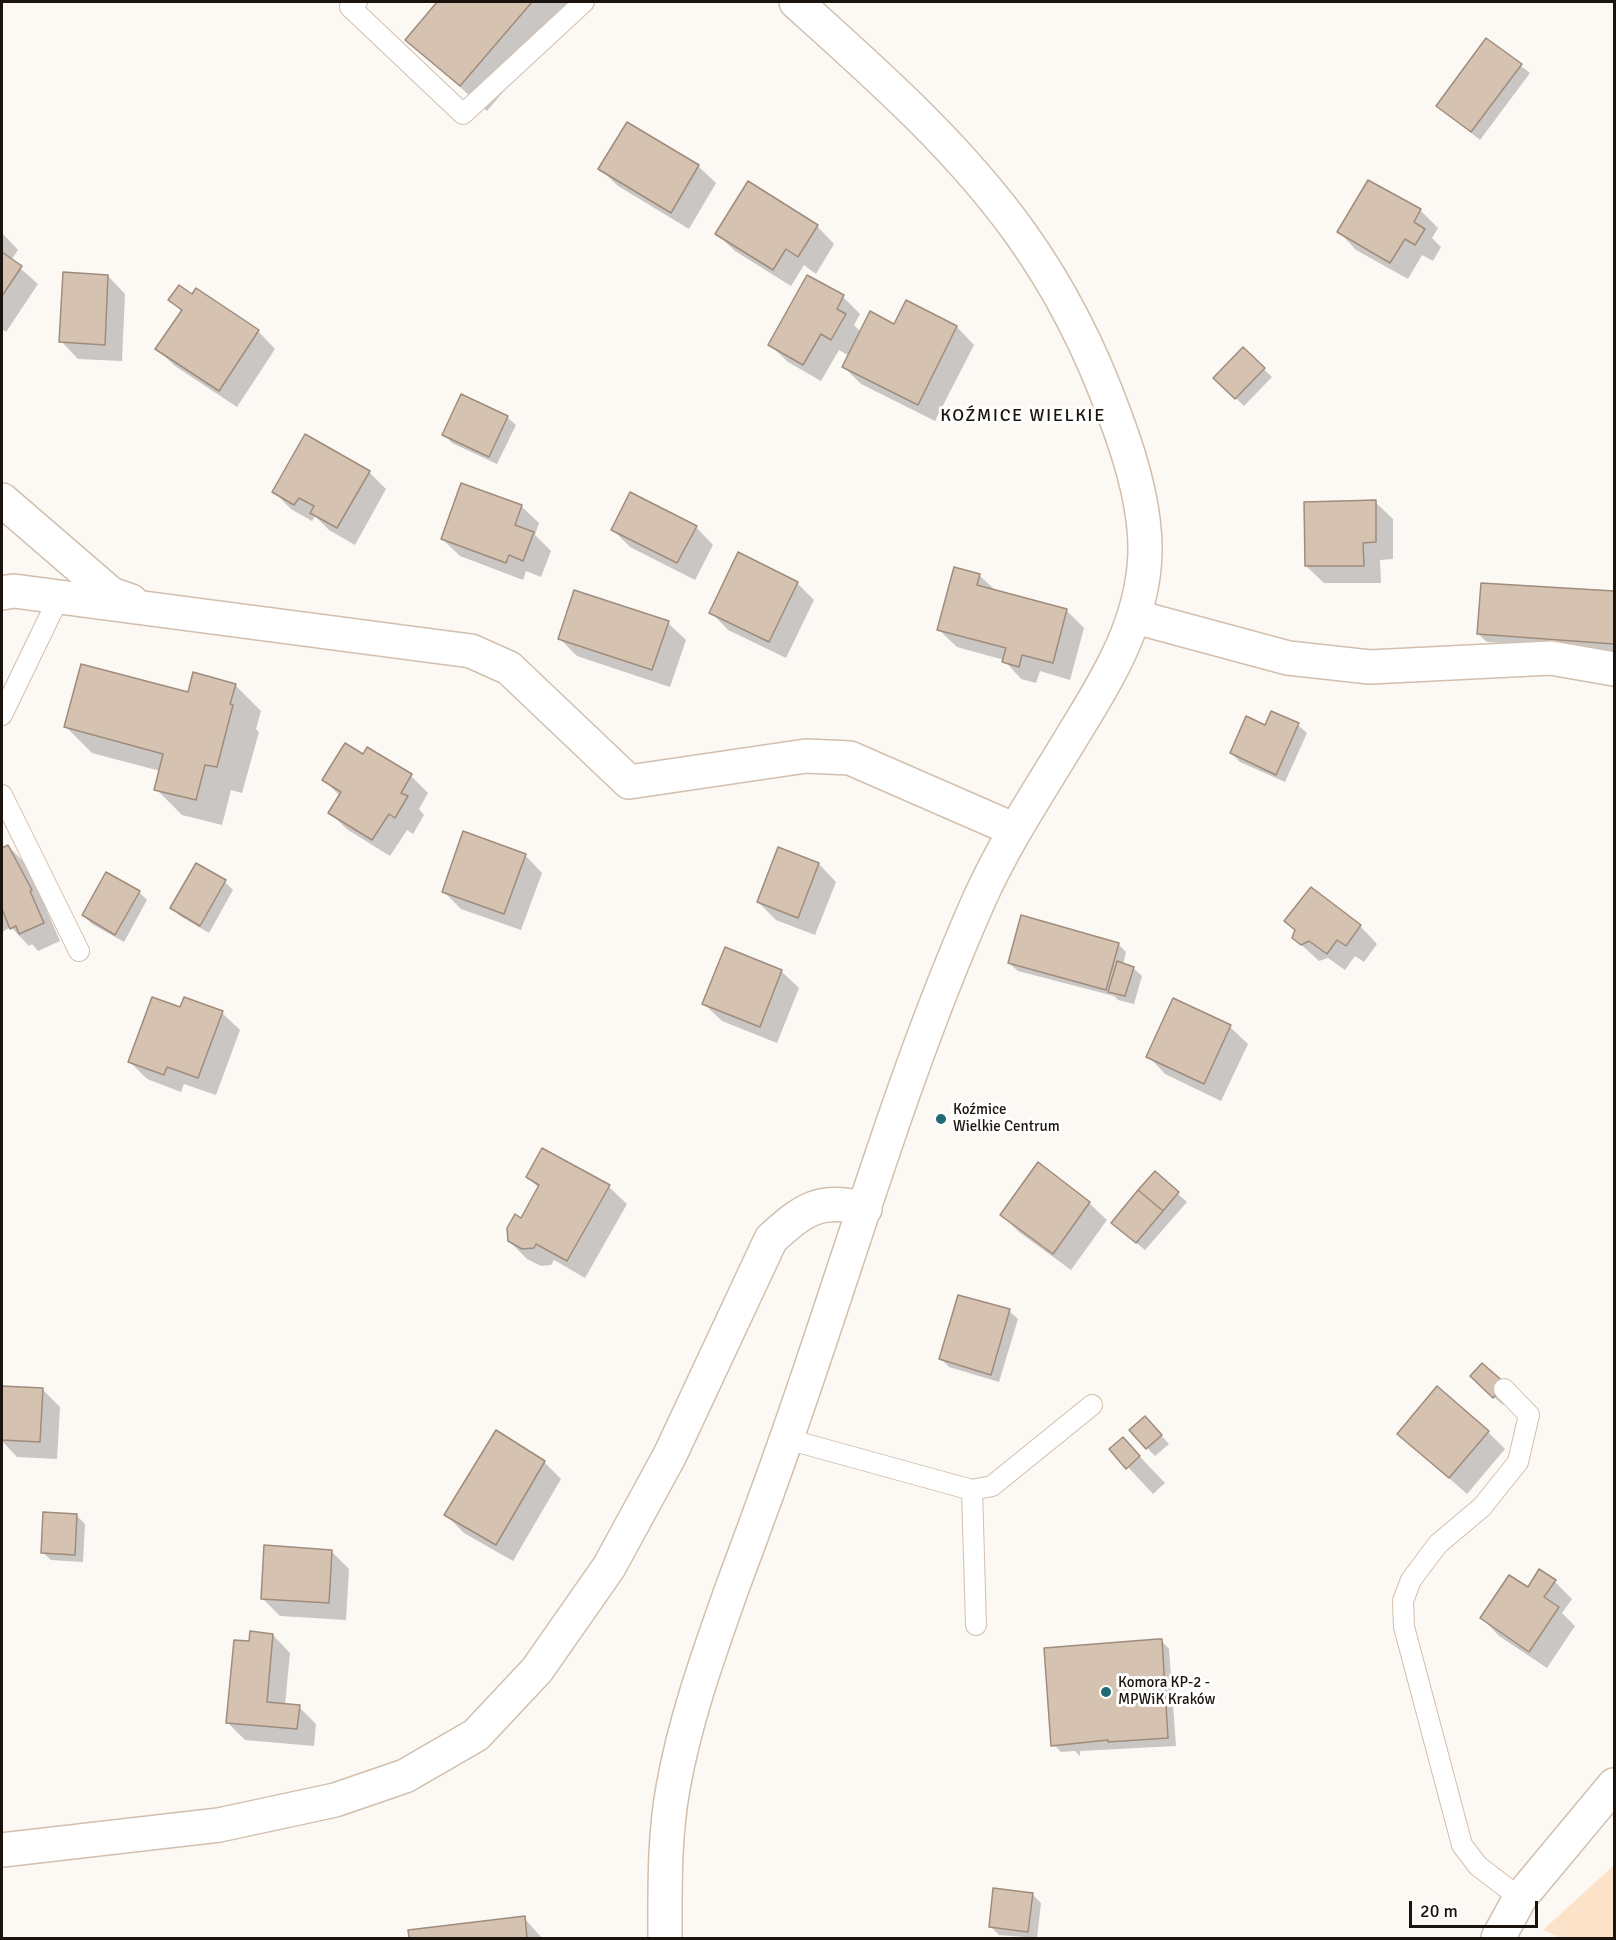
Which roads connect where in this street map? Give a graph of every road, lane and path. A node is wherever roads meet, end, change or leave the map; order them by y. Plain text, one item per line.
1 (357, 2) edge
2 (584, 2) edge
3 (796, 2) edge
4 (2, 500) edge
5 (2, 593) edge
6 (59, 597) junction
7 (161, 611) junction
8 (1136, 616) junction
9 (1614, 669) edge
10 (2, 716) edge
11 (2, 795) edge
12 (1015, 830) junction
13 (79, 951) dead end
14 (865, 1209) junction
15 (1504, 1389) dead end
16 (1092, 1406) dead end
17 (787, 1439) junction
18 (972, 1490) junction
19 (976, 1625) dead end
20 (1614, 1785) edge
21 (2, 1850) edge
22 (1520, 1898) junction
23 (665, 1938) edge
24 (1498, 1938) edge

1 - 2 lane
3 - 8 street
4 - 7 street
5 - 6 street
6 - 7 street
6 - 10 lane
7 - 12 street
8 - 9 street
8 - 12 street
11 - 13 lane
12 - 14 street
14 - 17 street
14 - 21 street
15 - 22 lane
16 - 18 lane
17 - 18 lane
17 - 23 street
18 - 19 lane
20 - 22 street
22 - 24 street

